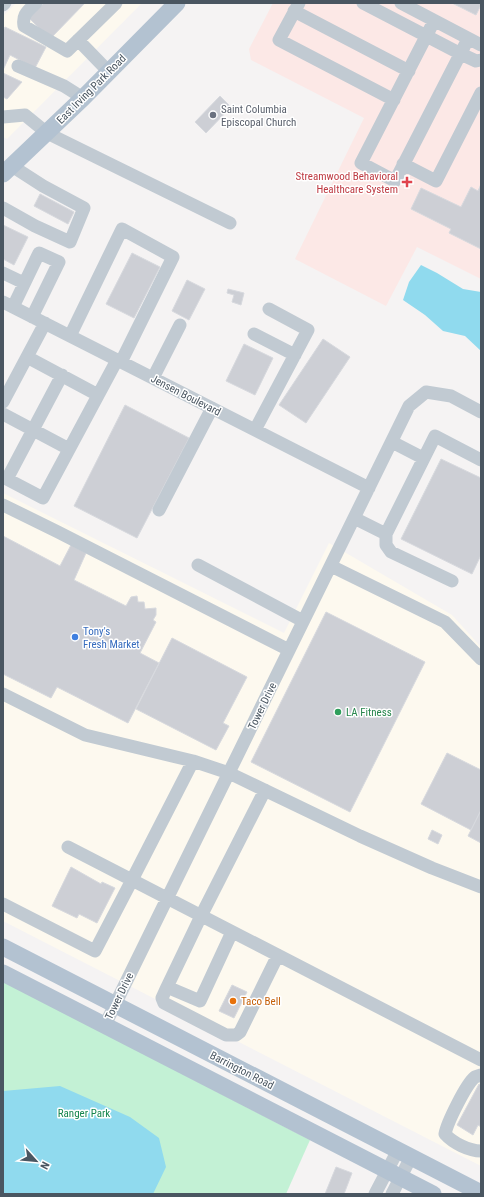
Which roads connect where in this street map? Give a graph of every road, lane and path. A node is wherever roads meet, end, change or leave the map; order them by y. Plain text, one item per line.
1 (36, 3) edge
2 (116, 3) edge
3 (177, 3) edge
4 (363, 3) edge
5 (400, 3) edge
6 (296, 7) edge
7 (434, 21) junction
8 (427, 36) junction
9 (468, 39) junction
10 (78, 40) junction
11 (481, 45) edge
12 (461, 54) junction
13 (481, 60) edge
14 (18, 66) dead end
15 (409, 71) junction
16 (109, 72) junction
17 (481, 93) edge
18 (83, 98) junction
19 (394, 100) junction
20 (478, 107) edge
21 (3, 117) edge
22 (47, 133) junction
23 (403, 164) junction
24 (8, 170) edge
25 (3, 208) edge
26 (230, 223) dead end
27 (3, 273) edge
28 (24, 284) junction
29 (8, 304) edge
30 (269, 309) dead end
31 (32, 316) junction
32 (45, 323) junction
33 (180, 325) dead end
34 (254, 334) dead end
35 (70, 336) junction
36 (27, 356) junction
37 (295, 356) junction
38 (119, 361) junction
39 (62, 375) junction
40 (153, 378) junction
41 (98, 395) junction
42 (3, 402) edge
43 (212, 408) junction
44 (481, 412) edge
45 (3, 414) edge
46 (33, 430) junction
47 (255, 430) junction
48 (392, 442) junction
49 (69, 449) junction
50 (423, 458) junction
51 (481, 460) edge
52 (5, 478) edge
53 (370, 488) junction
54 (3, 505) edge
55 (159, 510) dead end
56 (354, 518) junction
57 (386, 534) junction
58 (198, 565) dead end
59 (331, 566) junction
60 (452, 581) dead end
61 (303, 622) junction
62 (289, 650) junction
63 (481, 659) edge
64 (3, 694) edge
65 (193, 761) junction
66 (229, 772) junction
67 (265, 790) junction
68 (68, 847) dead end
69 (132, 880) junction
70 (481, 887) edge
71 (167, 898) junction
72 (3, 904) edge
73 (201, 916) junction
74 (232, 932) junction
75 (3, 948) edge
76 (278, 955) junction
77 (3, 973) edge
78 (167, 987) junction
79 (115, 1005) junction
80 (105, 1025) junction
81 (481, 1060) edge
82 (481, 1075) edge
83 (481, 1151) edge
84 (405, 1154) junction
85 (394, 1174) junction
86 (481, 1193) edge
87 (375, 1194) edge
88 (392, 1194) edge
89 (433, 1194) edge

1 - 10 street
2 - 10 street
3 - 16 main road, East Irving Park Road
4 - 8 street
5 - 7 street
6 - 15 street
6 - 19 street
7 - 8 street
7 - 9 street
8 - 12 street
8 - 15 street
9 - 11 street
9 - 12 street
10 - 16 street
12 - 13 street
12 - 23 street
14 - 18 street
15 - 19 street
16 - 18 main road, East Irving Park Road
17 - 20 street
18 - 22 main road, East Irving Park Road
19 - 23 street
20 - 23 street
21 - 22 street
22 - 24 main road, East Irving Park Road
22 - 26 street
24 - 25 street
27 - 28 street
28 - 29 street
28 - 31 street
29 - 31 street, Jensen Boulevard
30 - 37 street
31 - 32 street, Jensen Boulevard
32 - 35 street, Jensen Boulevard
32 - 36 street
33 - 40 street
34 - 37 street
35 - 38 street, Jensen Boulevard
35 - 38 street
36 - 39 street
36 - 42 street
37 - 47 street
38 - 40 street, Jensen Boulevard
38 - 41 street
39 - 41 street
39 - 46 street
40 - 43 street, Jensen Boulevard
41 - 49 street
43 - 47 street, Jensen Boulevard
43 - 55 street
44 - 48 street, Tower Drive
45 - 46 street
46 - 49 street
46 - 52 street
47 - 53 street, Jensen Boulevard
48 - 50 street
48 - 53 street, Tower Drive
49 - 52 street
50 - 51 street
50 - 57 street
53 - 56 street, Tower Drive
54 - 62 street
56 - 57 street
56 - 59 street, Tower Drive
57 - 60 street
58 - 61 street
59 - 61 street, Tower Drive
59 - 63 street
61 - 62 street, Tower Drive
62 - 66 street, Tower Drive
64 - 65 street
65 - 66 street
65 - 69 street
66 - 67 street
66 - 71 street, Tower Drive
67 - 70 street
67 - 73 street
68 - 69 street
69 - 71 street
69 - 72 street
71 - 73 street
71 - 79 street, Tower Drive
73 - 74 street
73 - 78 street
74 - 76 street
74 - 78 street
75 - 79 main road, Barrington Road
76 - 78 street
76 - 81 street
77 - 80 main road, Barrington Road
79 - 80 street, Tower Drive
79 - 84 main road, Barrington Road
80 - 85 main road, Barrington Road
82 - 83 street
84 - 85 street
84 - 86 main road, Barrington Road
85 - 87 street
85 - 88 street
85 - 89 main road, Barrington Road

